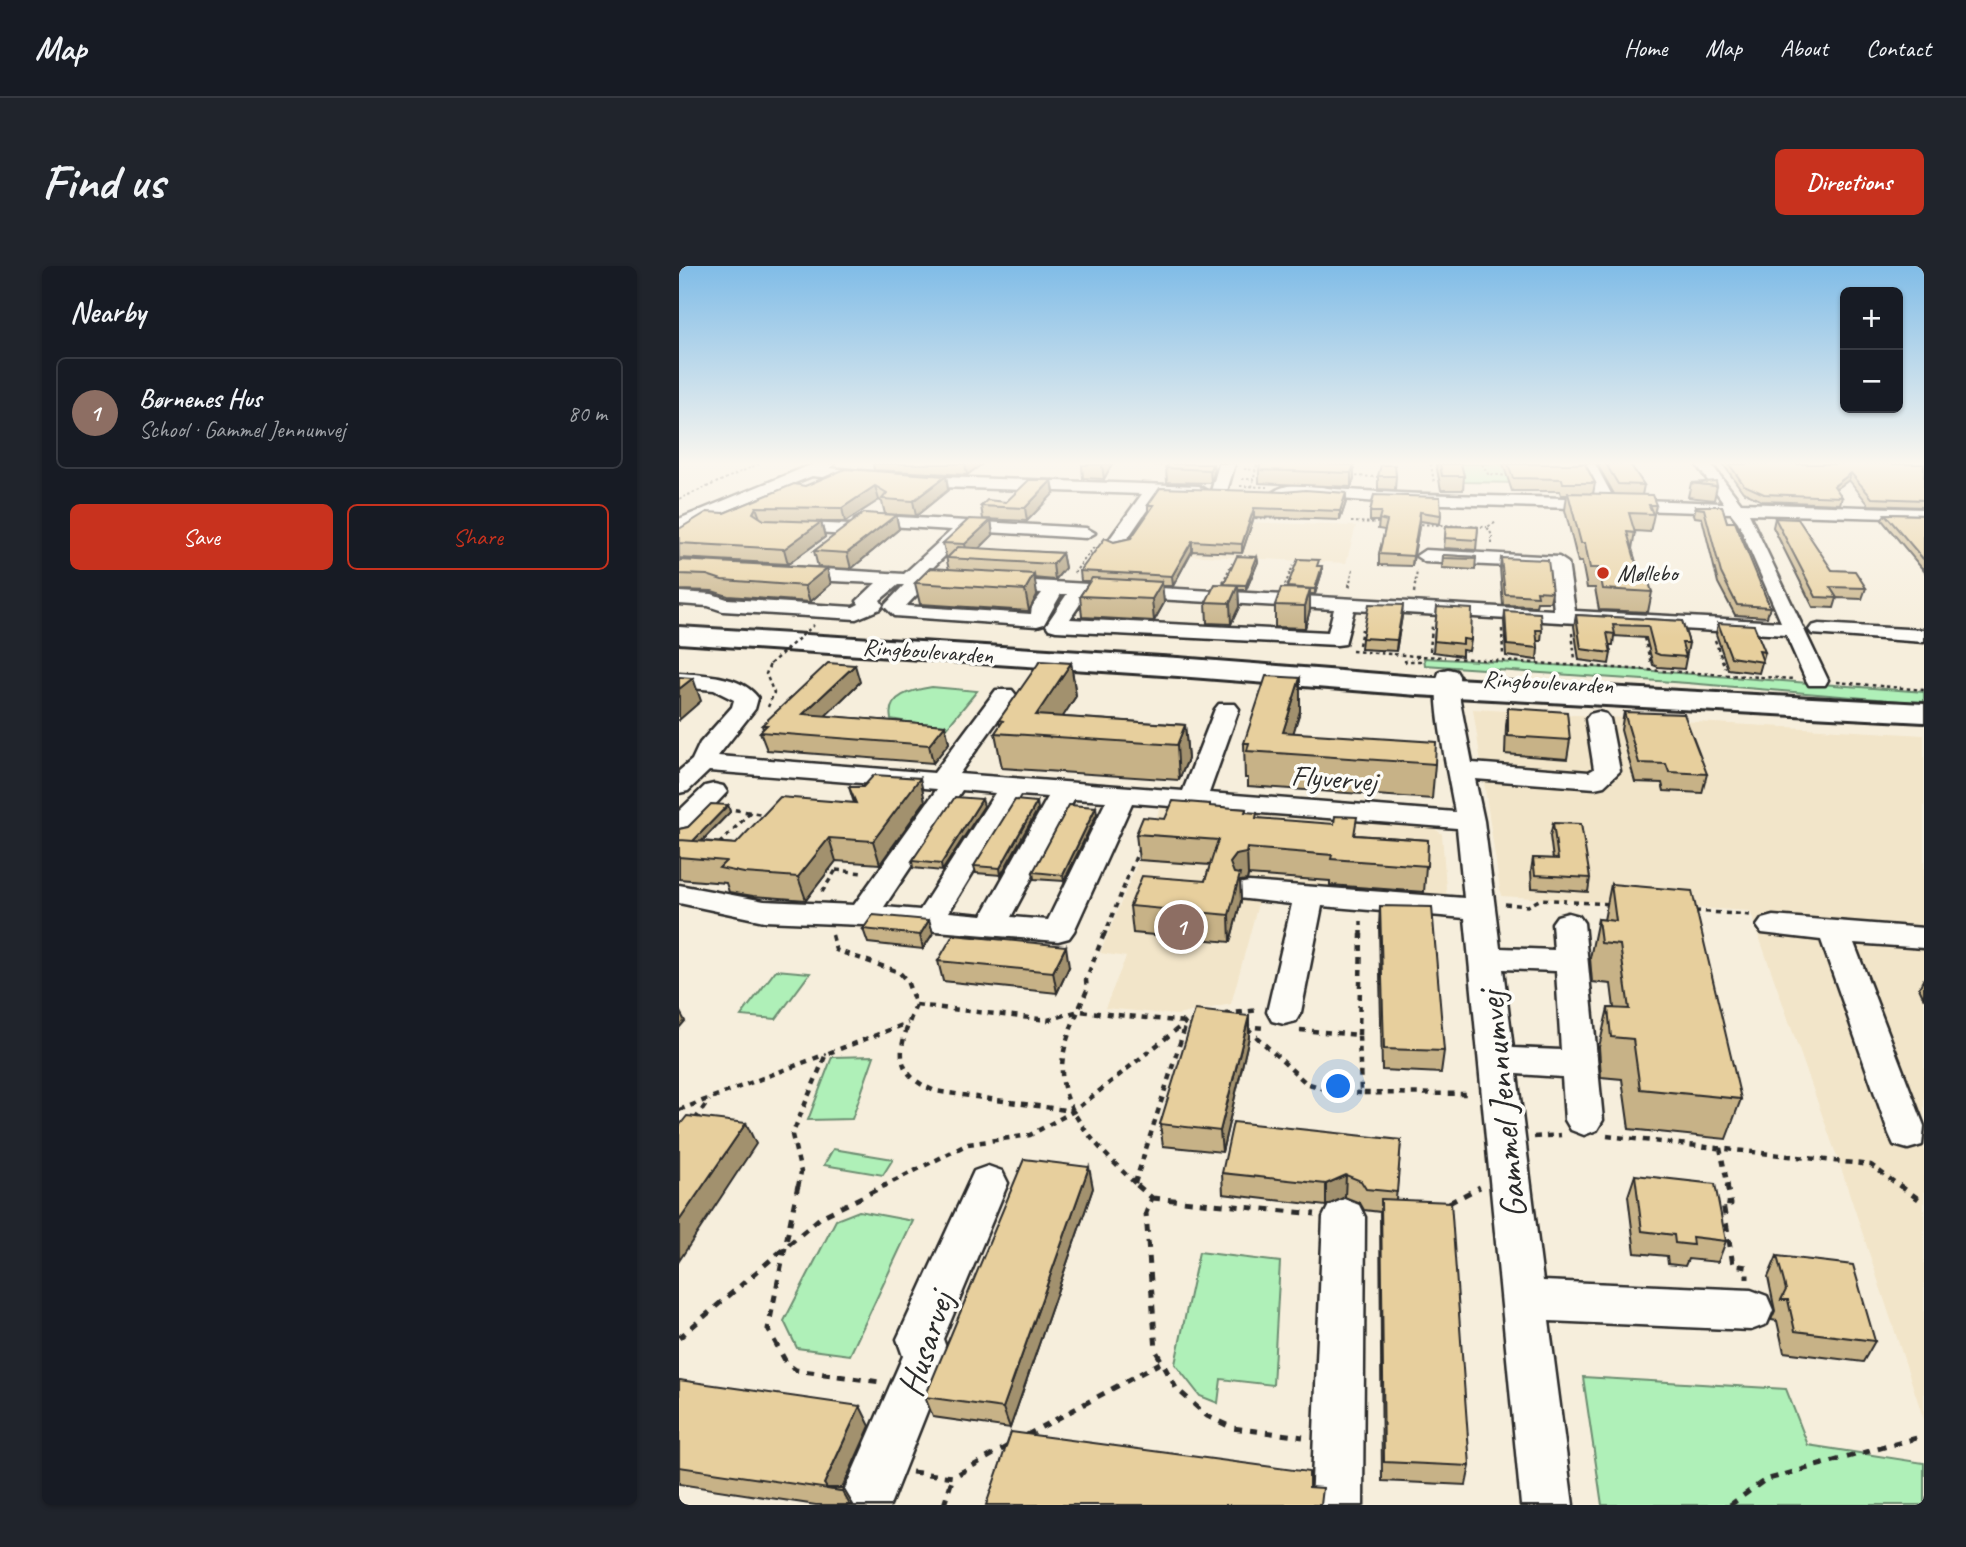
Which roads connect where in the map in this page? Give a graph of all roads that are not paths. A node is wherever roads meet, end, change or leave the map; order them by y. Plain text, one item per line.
1 (842, 522) edge
2 (861, 522) edge
3 (1000, 522) edge
4 (1131, 522) edge
5 (1746, 522) edge
6 (858, 524) junction
7 (967, 526) junction
8 (769, 527) edge
9 (994, 527) junction
10 (1086, 533) dead end
11 (1115, 544) edge
12 (1426, 556) dead end
13 (769, 572) edge
14 (794, 573) junction
15 (907, 579) junction
16 (1056, 588) junction
17 (1081, 589) junction
18 (679, 598) edge
19 (1351, 604) junction
20 (1567, 616) junction
21 (1793, 629) junction
22 (1819, 630) dead end
23 (679, 635) edge
24 (1924, 636) edge
25 (1431, 669) junction
26 (679, 680) edge
27 (1817, 680) road end
28 (1004, 695) dead end
29 (1922, 705) edge
30 (1227, 709) dead end
31 (1598, 719) dead end
32 (703, 763) junction
33 (1461, 770) junction
34 (948, 782) junction
35 (679, 785) edge
36 (1012, 787) junction
37 (1065, 791) junction
38 (1122, 795) junction
39 (708, 798) road end
40 (1193, 800) junction
41 (1470, 821) junction
42 (679, 826) edge
43 (1249, 891) dead end
44 (679, 894) edge
45 (1309, 895) junction
46 (1479, 905) junction
47 (854, 914) junction
48 (929, 920) junction
49 (1568, 923) dead end
50 (991, 926) junction
51 (1773, 926) road end
52 (1834, 932) junction
53 (1924, 939) edge
54 (1485, 958) junction
55 (1571, 961) junction
56 (1285, 1024) road end
57 (1580, 1065) junction
58 (1499, 1077) junction
59 (1588, 1130) road end
60 (1908, 1134) dead end
61 (988, 1183) dead end
62 (1344, 1217) dead end
63 (1524, 1300) junction
64 (1751, 1310) road end
65 (871, 1487) edge
66 (1337, 1505) edge
67 (1547, 1505) edge

1 - 6 street
2 - 6 street
3 - 9 street
4 - 11 street
5 - 21 street
6 - 7 street
6 - 8 street
6 - 14 street
7 - 9 street
7 - 15 street
9 - 10 street
12 - 20 street
13 - 14 street
14 - 15 street
15 - 16 street
15 - 16 street
15 - 18 street
16 - 17 street
17 - 19 street
17 - 19 street
19 - 20 street
20 - 21 street
21 - 27 street
22 - 24 street
23 - 25 main road, Ringboulevarden
25 - 29 main road, Ringboulevarden
25 - 33 street, Gammel Jennumvej
26 - 32 street
28 - 34 street
30 - 40 street
31 - 33 street
32 - 34 street, Flyvervej
32 - 35 street
33 - 41 street, Gammel Jennumvej
34 - 36 street, Flyvervej
34 - 47 street
36 - 37 street, Flyvervej
36 - 48 street
37 - 38 street, Flyvervej
37 - 50 street
38 - 40 street, Flyvervej
38 - 50 street
39 - 42 street
40 - 41 street, Flyvervej
41 - 46 street, Gammel Jennumvej
43 - 45 street
44 - 47 street
45 - 46 street
45 - 56 street
46 - 54 street, Gammel Jennumvej
47 - 48 street
48 - 50 street
49 - 55 street
51 - 52 street
52 - 53 street
52 - 60 street
54 - 55 street
54 - 58 street, Gammel Jennumvej
55 - 57 street
57 - 58 street
57 - 59 street
58 - 63 street, Gammel Jennumvej
61 - 65 street, Husarvej
62 - 66 street
63 - 64 street
63 - 67 street, Gammel Jennumvej

